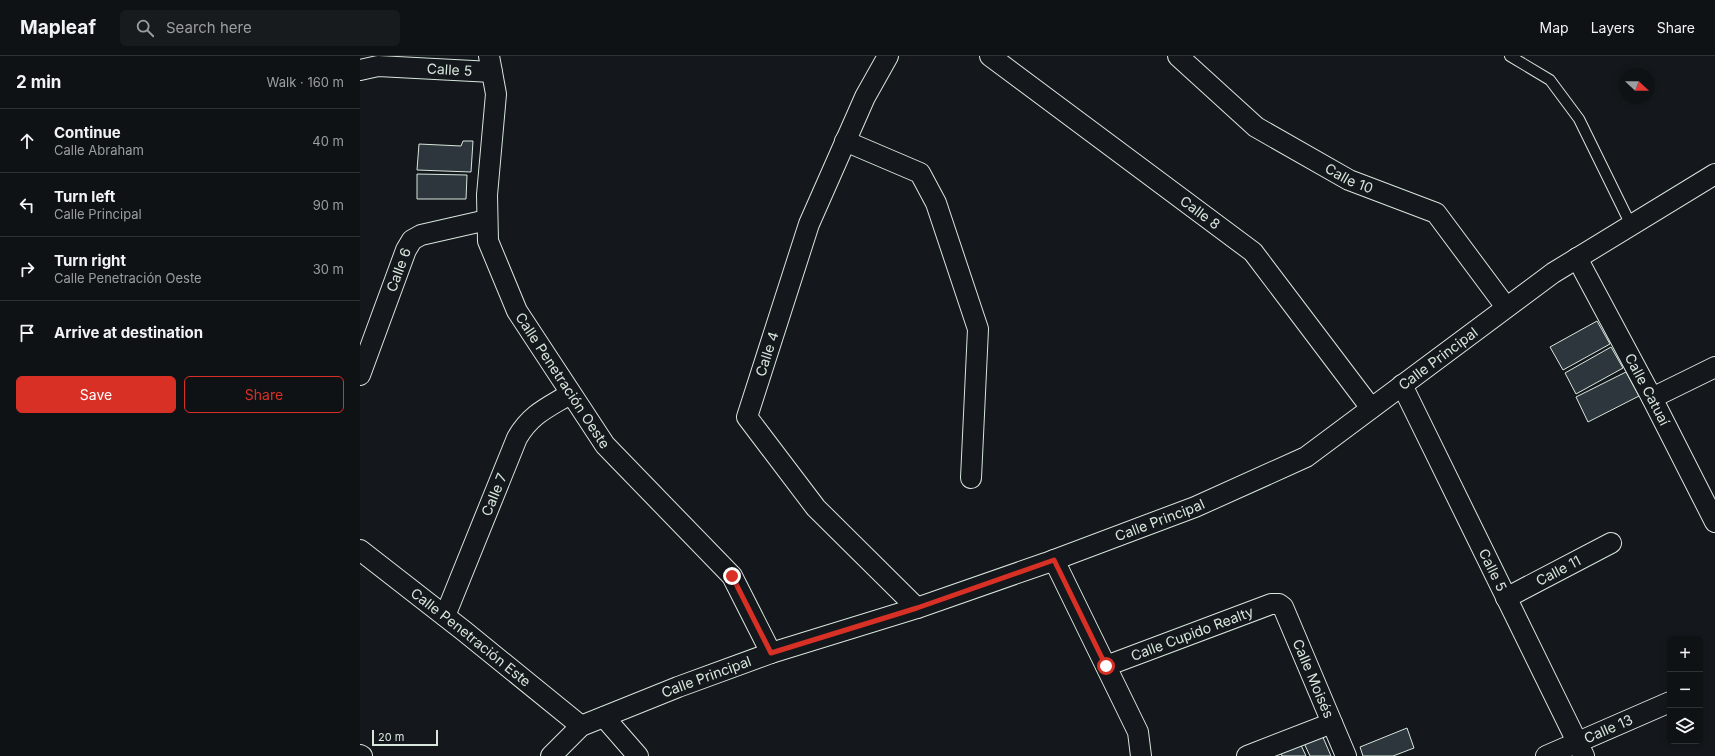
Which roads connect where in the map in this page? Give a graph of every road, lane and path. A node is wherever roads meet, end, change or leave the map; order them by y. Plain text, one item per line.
1 (888, 56) edge
2 (990, 56) edge
3 (1178, 56) edge
4 (1510, 56) edge
5 (490, 64) edge
6 (360, 70) edge
7 (845, 141) junction
8 (1715, 174) edge
9 (487, 220) junction
10 (1631, 225) junction
11 (1577, 258) junction
12 (1506, 307) junction
13 (1715, 367) edge
14 (360, 375) edge
15 (1402, 384) junction
16 (570, 394) junction
17 (1652, 398) junction
18 (1371, 408) junction
19 (971, 478) dead end
20 (1715, 522) edge
21 (1611, 542) dead end
22 (360, 550) edge
23 (1054, 560) junction
24 (1506, 598) junction
25 (1279, 604) joint
26 (917, 608) junction
27 (445, 616) junction
28 (771, 653) junction
29 (1106, 666) junction
30 (1667, 704) edge
31 (604, 717) junction
32 (1332, 723) junction
33 (581, 726) junction
34 (1580, 749) edge
35 (551, 756) edge
36 (638, 756) edge
37 (1141, 756) edge
38 (1247, 756) edge
39 (1346, 756) edge
40 (1546, 756) edge

1 - 7 street, Calle 4
2 - 18 street, Calle 8
3 - 12 street, Calle 10
4 - 10 lane
5 - 6 street, Calle 5
5 - 9 street, Calle Penetración Oeste
7 - 19 street
7 - 26 street, Calle 4
8 - 10 street, Calle Principal
9 - 14 street, Calle 6
9 - 16 street, Calle Penetración Oeste
10 - 11 street, Calle Principal
11 - 12 street, Calle Principal
11 - 17 street, Calle Catuaí
12 - 15 street, Calle Principal
13 - 17 street
15 - 18 street, Calle Principal
15 - 24 street, Calle 5
16 - 27 street, Calle 7
16 - 28 street, Calle Penetración Oeste
17 - 20 street, Calle Catuaí
18 - 23 street, Calle Principal
21 - 24 street, Calle 11
22 - 27 street, Calle Penetración Este
23 - 26 street, Calle Principal
23 - 29 street
24 - 34 street, Calle 5
25 - 29 street, Calle Cupido Realty
25 - 32 street, Calle Moisés
26 - 28 street, Calle Principal
27 - 33 street, Calle Penetración Este
28 - 31 street, Calle Principal
29 - 37 street
30 - 34 street, Calle 13
31 - 33 street, Calle Principal
31 - 36 street
32 - 38 street
32 - 39 street, Calle Moisés
33 - 35 street, Calle Principal
34 - 40 street, Calle 13

